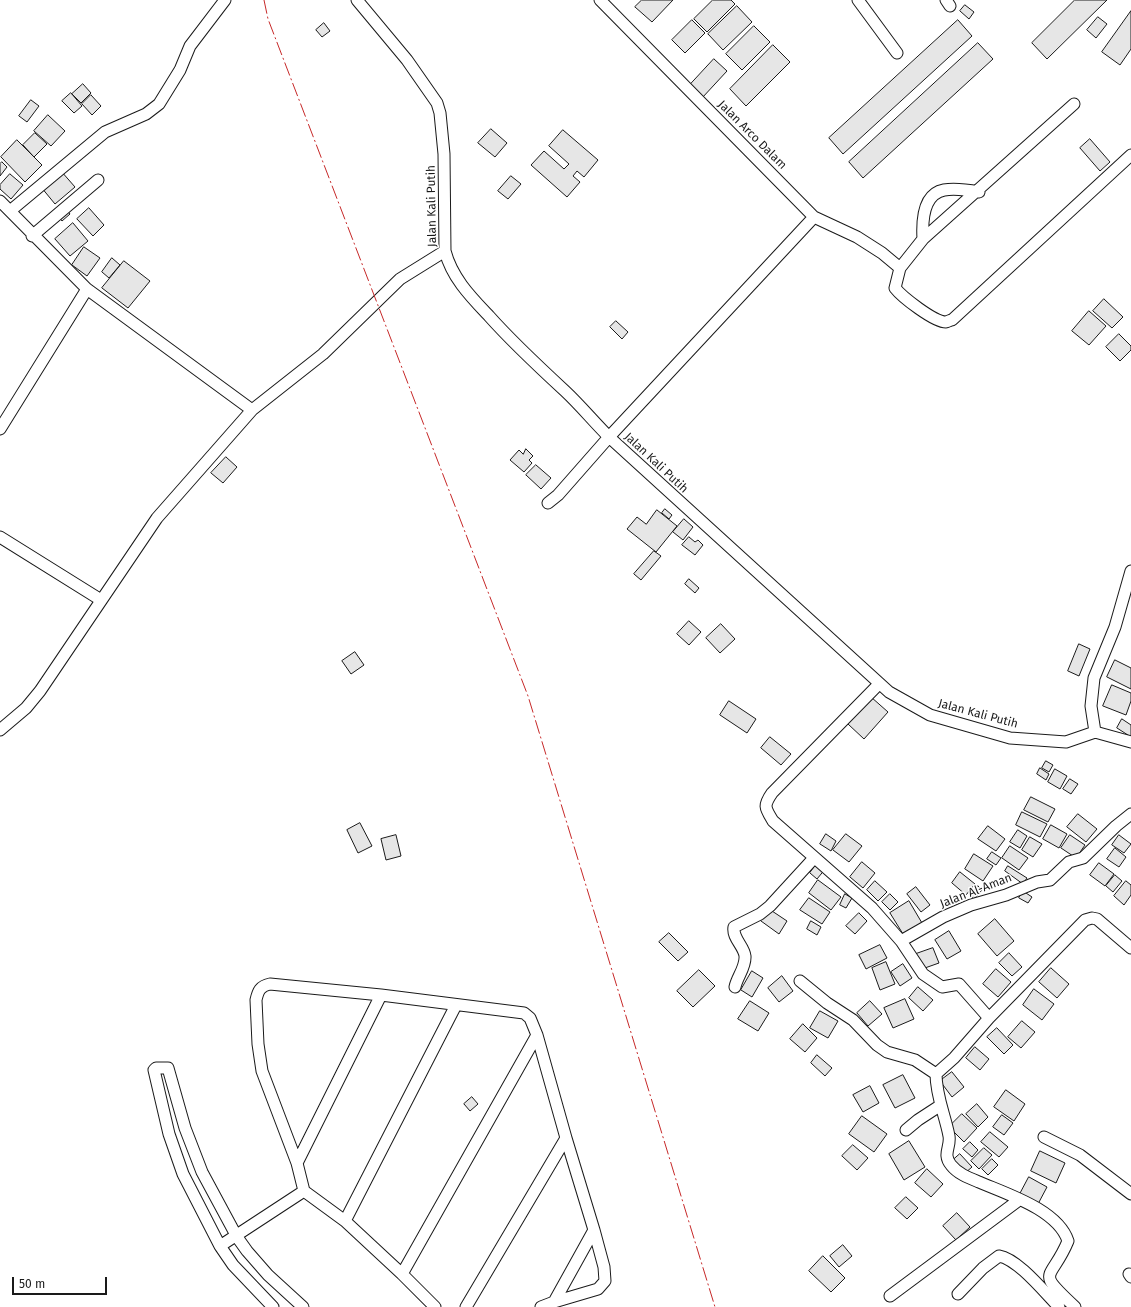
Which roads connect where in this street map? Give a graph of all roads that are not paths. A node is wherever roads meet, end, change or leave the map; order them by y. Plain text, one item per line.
1 (225, 0) edge
2 (357, 0) edge
3 (600, 0) edge
4 (860, 1) edge
5 (898, 53) dead end
6 (1074, 104) dead end
7 (1131, 155) edge
8 (98, 180) dead end
9 (978, 192) junction
10 (0, 201) edge
11 (10, 211) junction
12 (814, 216) junction
13 (32, 236) junction
14 (923, 239) junction
15 (445, 251) junction
16 (900, 268) junction
17 (87, 289) junction
18 (252, 410) junction
19 (0, 429) edge
20 (609, 437) junction
21 (548, 503) dead end
22 (0, 537) edge
23 (1131, 571) edge
24 (101, 600) junction
25 (879, 684) junction
26 (0, 730) edge
27 (1095, 732) junction
28 (1131, 742) edge
29 (1131, 814) edge
30 (814, 858) junction
31 (901, 941) junction
32 (1131, 948) edge
33 (800, 981) dead end
34 (735, 987) dead end
35 (381, 995) junction
36 (456, 1005) junction
37 (989, 1018) junction
38 (537, 1035) junction
39 (936, 1074) junction
40 (941, 1105) junction
41 (906, 1130) dead end
42 (1044, 1137) dead end
43 (566, 1138) junction
44 (297, 1163) junction
45 (304, 1191) junction
46 (1131, 1194) edge
47 (1019, 1200) junction
48 (345, 1221) junction
49 (594, 1230) junction
50 (237, 1237) junction
51 (220, 1246) junction
52 (402, 1274) junction
53 (958, 1294) dead end
54 (890, 1296) dead end
55 (554, 1302) junction
56 (273, 1307) edge
57 (303, 1307) edge
58 (435, 1307) edge
59 (466, 1307) edge
60 (541, 1307) edge
61 (1059, 1307) edge
62 (1075, 1307) edge

1 - 11 street
2 - 15 street, Jalan Kali Putih
3 - 12 street, Jalan Arco Dalam
4 - 5 street
6 - 9 street
7 - 16 street
8 - 13 street
9 - 14 street
9 - 14 street
10 - 11 street
11 - 13 street
12 - 16 street, Jalan Arco Dalam
12 - 20 street
13 - 17 street
14 - 16 street
15 - 18 street
15 - 20 street, Jalan Kali Putih
17 - 18 street
17 - 19 street
18 - 24 street
20 - 21 street
20 - 25 street, Jalan Kali Putih
22 - 24 street
23 - 27 street
24 - 26 street
25 - 27 street, Jalan Kali Putih
25 - 30 street
27 - 28 street
29 - 31 street, Jalan Al-Aman
30 - 31 street
30 - 34 street
31 - 37 street
32 - 37 street
33 - 39 street
35 - 36 street
35 - 44 street
35 - 44 street
36 - 38 street
36 - 48 street
37 - 39 street
38 - 43 street
38 - 52 street
39 - 40 street
40 - 41 street
40 - 47 street
42 - 46 street
43 - 49 street
43 - 59 street
44 - 45 street
45 - 48 street
45 - 50 street
47 - 54 street
47 - 62 street
48 - 52 street
49 - 55 street
49 - 55 street
50 - 51 street
50 - 51 street
50 - 57 street
51 - 56 street
52 - 58 street
53 - 61 street
55 - 60 street

